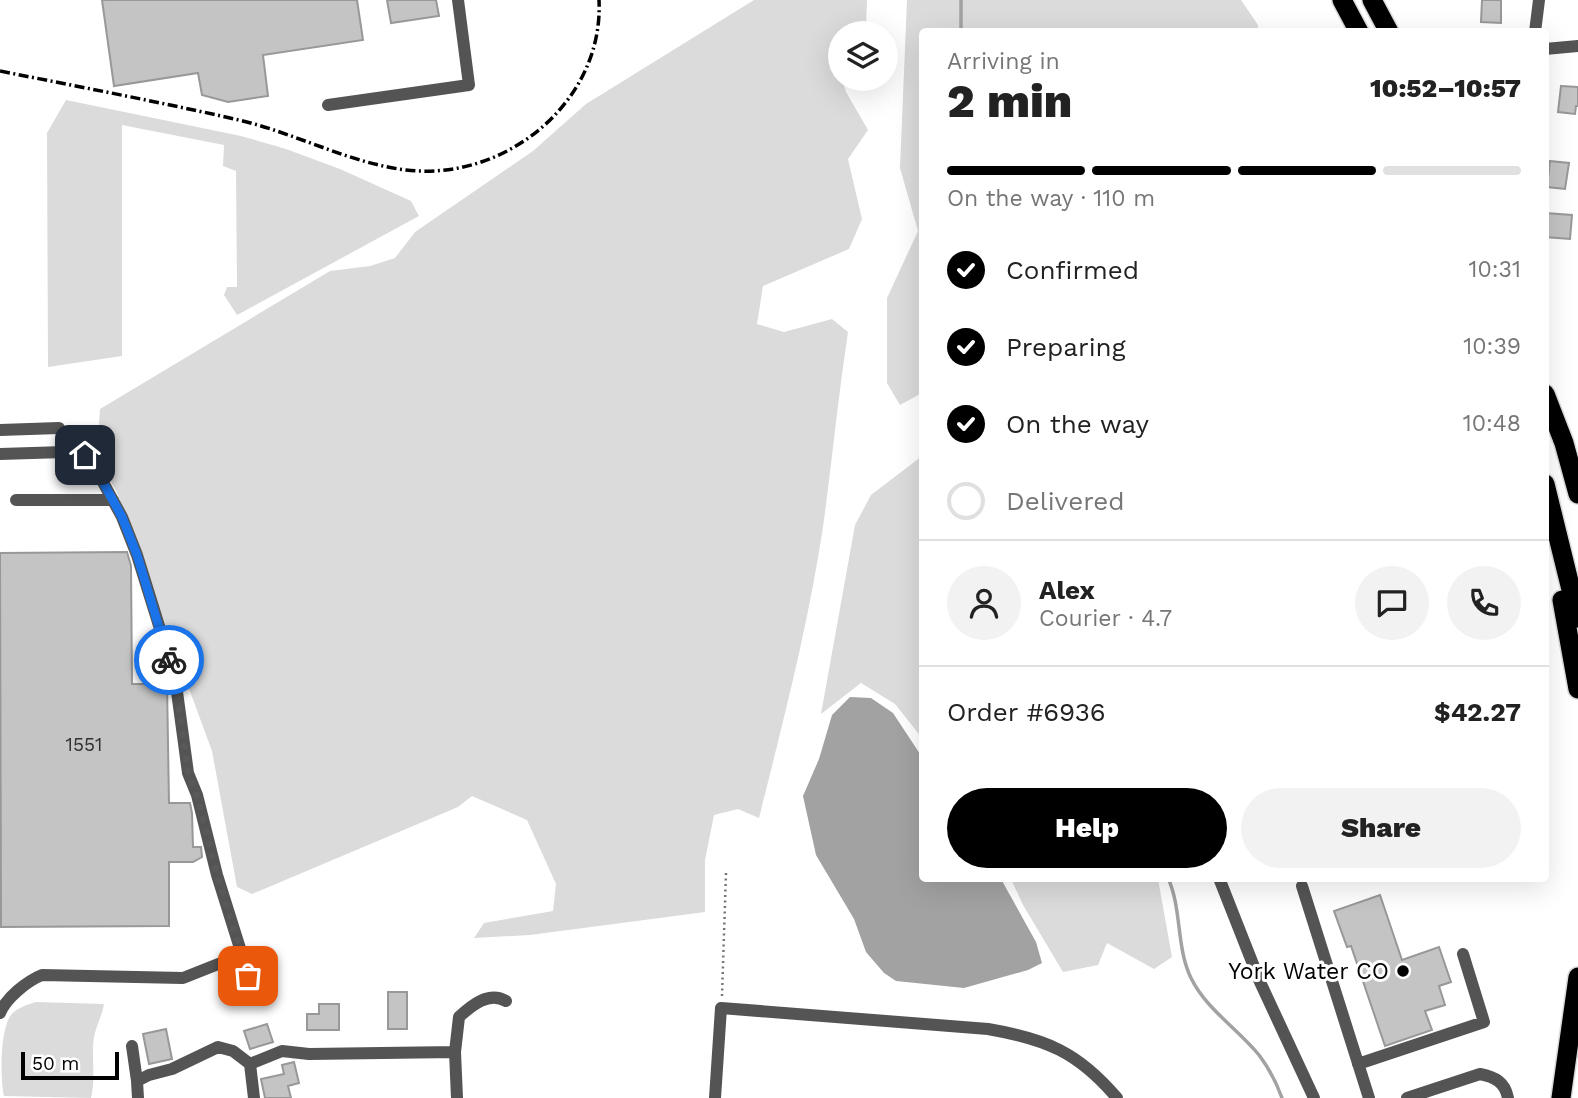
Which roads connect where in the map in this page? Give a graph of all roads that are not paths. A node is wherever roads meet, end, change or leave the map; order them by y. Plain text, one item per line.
1 (458, 0) edge
2 (1342, 0) edge
3 (1372, 0) edge
4 (1539, 0) edge
5 (1357, 28) edge
6 (1387, 28) edge
7 (1536, 28) edge
8 (1578, 46) edge
9 (1549, 49) edge
10 (328, 105) dead end
11 (1549, 404) edge
12 (59, 428) dead end
13 (0, 430) edge
14 (0, 454) edge
15 (1578, 494) edge
16 (1549, 499) edge
17 (16, 500) dead end
18 (113, 500) junction
19 (1563, 553) junction
20 (1578, 618) edge
21 (1578, 689) edge
22 (1221, 882) edge
23 (1302, 886) dead end
24 (1462, 954) dead end
25 (241, 955) junction
26 (1578, 977) edge
27 (254, 993) dead end
28 (506, 1001) dead end
29 (0, 1013) edge
30 (132, 1046) dead end
31 (455, 1052) junction
32 (250, 1064) junction
33 (1358, 1064) junction
34 (137, 1081) junction
35 (138, 1098) edge
36 (254, 1098) edge
37 (457, 1098) edge
38 (715, 1098) edge
39 (1117, 1098) edge
40 (1314, 1098) edge
41 (1369, 1098) edge
42 (1407, 1098) edge
43 (1508, 1098) edge
44 (1561, 1098) edge

1 - 10 street
2 - 5 highway
3 - 6 highway
4 - 7 street
8 - 9 street
11 - 15 highway
12 - 13 street
14 - 18 street
16 - 19 highway
17 - 18 street
18 - 25 street
19 - 20 highway
19 - 21 highway
22 - 40 street
23 - 33 street
24 - 33 street
25 - 27 street
25 - 29 street
26 - 44 highway
28 - 31 street
30 - 34 street
31 - 32 street
31 - 37 street
32 - 34 street
32 - 36 street
33 - 41 street
34 - 35 street
38 - 39 street
42 - 43 street

